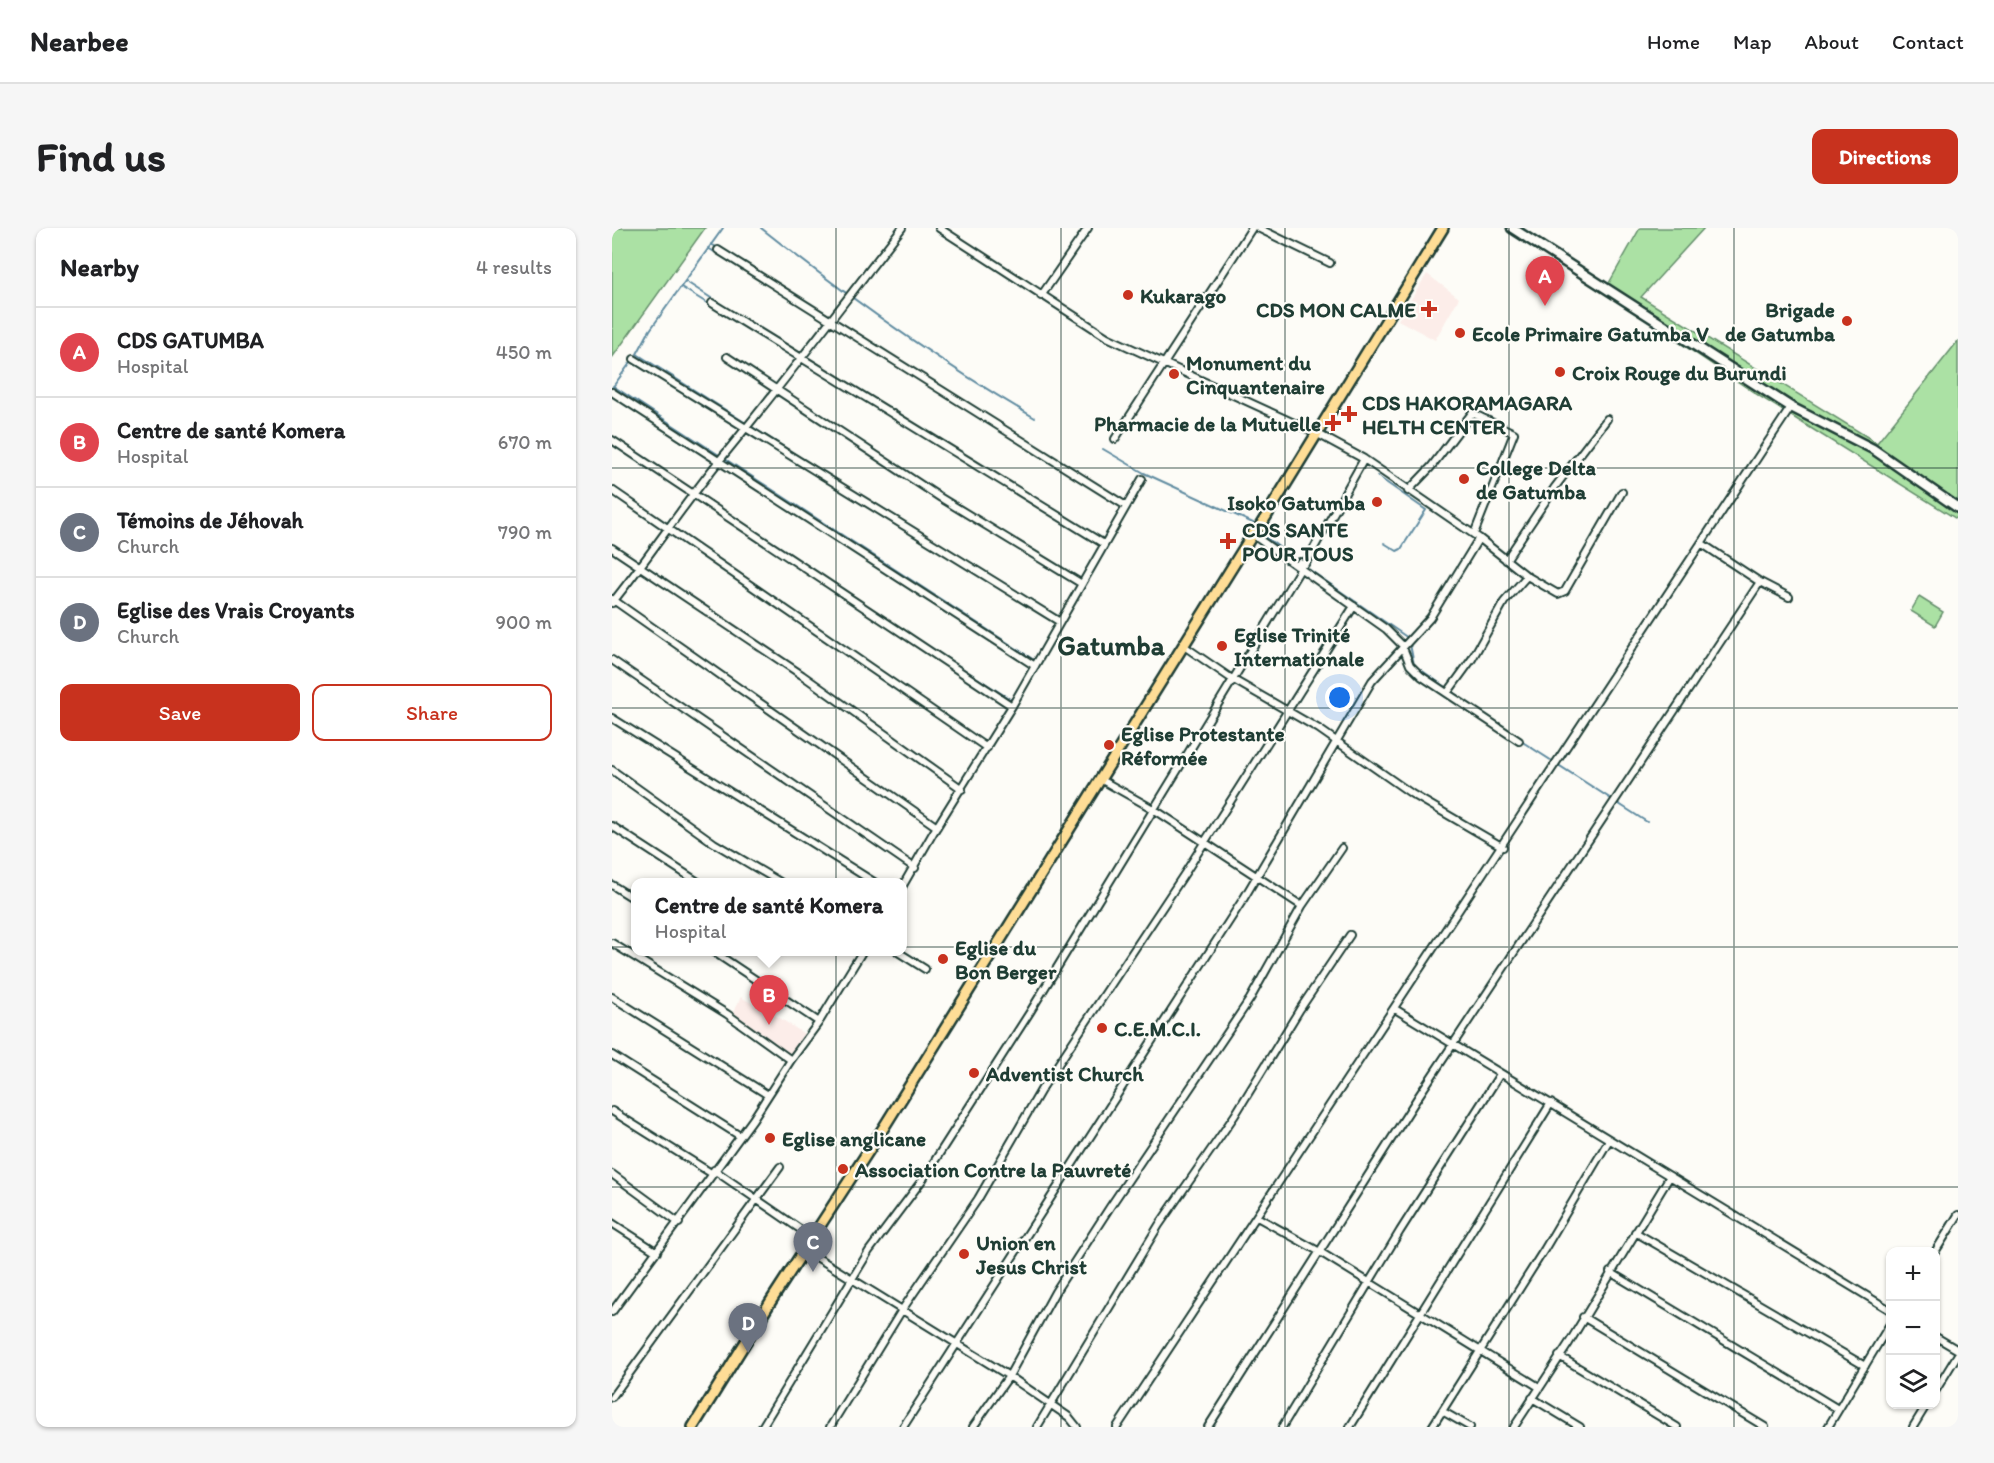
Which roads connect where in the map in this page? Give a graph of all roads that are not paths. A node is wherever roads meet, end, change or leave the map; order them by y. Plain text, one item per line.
1 (902, 228) edge
2 (939, 228) edge
3 (1088, 228) edge
4 (1252, 228) edge
5 (1258, 228) edge
6 (1443, 228) edge
7 (1512, 228) edge
8 (717, 250) dead end
9 (1330, 264) dead end
10 (1041, 296) junction
11 (712, 303) dead end
12 (829, 320) junction
13 (727, 357) dead end
14 (800, 357) junction
15 (634, 359) dead end
16 (1166, 363) junction
17 (776, 390) junction
18 (612, 392) edge
19 (1791, 408) junction
20 (1607, 419) dead end
21 (748, 429) junction
22 (1318, 434) junction
23 (1115, 439) dead end
24 (612, 440) edge
25 (1364, 459) junction
26 (719, 461) junction
27 (1142, 479) dead end
28 (612, 490) edge
29 (1408, 491) junction
30 (1622, 492) dead end
31 (694, 495) junction
32 (1126, 506) junction
33 (1958, 508) edge
34 (668, 528) junction
35 (1252, 535) junction
36 (1477, 536) junction
37 (1701, 543) junction
38 (1104, 544) junction
39 (612, 548) edge
40 (1506, 560) junction
41 (1299, 565) junction
42 (640, 567) junction
43 (1527, 576) junction
44 (1760, 582) junction
45 (1082, 584) junction
46 (1789, 597) dead end
47 (613, 600) edge
48 (1354, 606) junction
49 (1060, 622) junction
50 (1406, 641) junction
51 (1184, 646) junction
52 (612, 660) edge
53 (1035, 666) junction
54 (1232, 679) junction
55 (1449, 691) junction
56 (1012, 706) junction
57 (1287, 712) junction
58 (612, 718) edge
59 (1334, 741) junction
60 (1519, 741) dead end
61 (987, 748) junction
62 (612, 770) edge
63 (1100, 779) junction
64 (962, 789) junction
65 (1155, 810) junction
66 (612, 826) edge
67 (937, 826) junction
68 (1204, 843) junction
69 (1503, 847) junction
70 (1342, 848) dead end
71 (915, 868) junction
72 (1258, 876) junction
73 (693, 878) edge
74 (773, 878) edge
75 (868, 878) edge
76 (907, 881) edge
77 (612, 885) edge
78 (631, 897) edge
79 (1302, 906) junction
80 (1350, 935) dead end
81 (612, 943) edge
82 (631, 955) edge
83 (633, 956) edge
84 (721, 956) edge
85 (859, 956) edge
86 (906, 956) edge
87 (925, 969) dead end
88 (612, 997) edge
89 (1395, 1009) junction
90 (819, 1022) junction
91 (1453, 1044) junction
92 (612, 1055) edge
93 (791, 1060) junction
94 (1500, 1074) junction
95 (768, 1095) junction
96 (1551, 1103) junction
97 (612, 1111) edge
98 (740, 1136) junction
99 (1610, 1140) junction
100 (780, 1167) dead end
101 (712, 1172) junction
102 (612, 1174) edge
103 (1670, 1176) junction
104 (755, 1200) junction
105 (1958, 1215) edge
106 (1257, 1217) junction
107 (678, 1222) junction
108 (612, 1223) edge
109 (1635, 1232) junction
110 (813, 1238) junction
111 (1938, 1247) edge
112 (805, 1250) junction
113 (657, 1252) junction
114 (1320, 1252) junction
115 (1610, 1272) junction
116 (852, 1278) junction
117 (1370, 1284) junction
118 (1886, 1308) edge
119 (902, 1310) junction
120 (612, 1312) edge
121 (1422, 1314) junction
122 (1583, 1317) junction
123 (1886, 1331) edge
124 (1940, 1340) edge
125 (956, 1345) junction
126 (1482, 1349) junction
127 (1958, 1352) edge
128 (1559, 1356) junction
129 (1865, 1366) junction
130 (1009, 1376) junction
131 (1940, 1382) edge
132 (1539, 1387) junction
133 (612, 1396) edge
134 (1532, 1398) junction
135 (1052, 1405) junction
136 (1838, 1409) junction
137 (1924, 1409) edge
138 (1442, 1411) junction
139 (693, 1427) edge
140 (762, 1427) edge
141 (830, 1427) edge
142 (903, 1427) edge
143 (973, 1427) edge
144 (1037, 1427) edge
145 (1077, 1427) edge
146 (1118, 1427) edge
147 (1208, 1427) edge
148 (1282, 1427) edge
149 (1350, 1427) edge
150 (1432, 1427) edge
151 (1470, 1427) edge
152 (1514, 1427) edge
153 (1580, 1427) edge
154 (1677, 1427) edge
155 (1765, 1427) edge
156 (1828, 1427) edge
157 (1913, 1427) edge

1 - 12 street
2 - 10 street
3 - 10 street
4 - 16 street
5 - 9 street
6 - 22 main road
7 - 19 main road
8 - 12 street
10 - 16 street
11 - 14 street
12 - 14 street
12 - 32 street
13 - 17 street
14 - 17 street
14 - 38 street
15 - 21 street
16 - 22 street
16 - 23 street
17 - 21 street
17 - 45 street
18 - 26 street
19 - 33 main road
19 - 37 street
20 - 40 street
21 - 26 street
21 - 49 street
22 - 25 street
22 - 35 main road
24 - 31 street
25 - 29 street
25 - 41 street
26 - 31 street
26 - 53 street
27 - 32 street
28 - 34 street
29 - 36 street
29 - 36 street
30 - 43 street
31 - 34 street
31 - 56 street
32 - 38 street
34 - 42 street
34 - 61 street
35 - 41 street
35 - 51 main road
36 - 40 street
36 - 50 street
37 - 44 street
37 - 69 street
38 - 45 street
39 - 42 street
40 - 43 street
41 - 48 street
41 - 54 street
42 - 47 street
42 - 64 street
43 - 55 street
44 - 46 street
44 - 91 street
45 - 49 street
47 - 67 street
48 - 50 street
48 - 57 street
49 - 53 street
50 - 55 street
50 - 59 street
51 - 54 street
51 - 63 main road
52 - 71 street
53 - 56 street
54 - 57 street
54 - 65 street
55 - 60 street
56 - 61 street
57 - 59 street
57 - 68 street
58 - 75 street
59 - 69 street
59 - 72 street
61 - 64 street
62 - 74 street
63 - 65 street
63 - 110 main road
64 - 67 street
65 - 68 street
65 - 116 street
66 - 73 street
67 - 71 street
68 - 72 street
68 - 119 street
69 - 89 street
70 - 79 street
71 - 76 street
72 - 79 street
72 - 125 street
77 - 78 street
79 - 130 street
80 - 135 street
81 - 82 street
83 - 93 street
84 - 90 street
85 - 90 street
86 - 87 street
88 - 95 street
89 - 91 street
89 - 106 street
90 - 93 street
91 - 94 street
91 - 114 street
92 - 98 street
93 - 95 street
94 - 96 street
94 - 117 street
95 - 98 street
96 - 99 street
96 - 121 street
97 - 101 street
98 - 101 street
99 - 103 street
99 - 126 street
100 - 104 street
101 - 104 street
101 - 107 street
102 - 107 street
103 - 109 street
103 - 118 street
104 - 110 street
104 - 133 street
105 - 111 street
106 - 114 street
106 - 146 street
107 - 113 street
108 - 113 street
109 - 115 street
109 - 129 street
110 - 112 main road
112 - 116 street
112 - 139 main road
113 - 120 street
114 - 117 street
114 - 147 street
115 - 122 street
115 - 136 street
116 - 119 street
116 - 140 street
117 - 121 street
117 - 148 street
119 - 125 street
119 - 141 street
121 - 126 street
121 - 149 street
122 - 128 street
122 - 155 street
123 - 129 street
124 - 127 street
125 - 130 street
125 - 142 street
126 - 132 street
126 - 138 street
127 - 131 street
128 - 132 street
128 - 154 street
129 - 136 street
130 - 135 street
130 - 143 street
132 - 134 street
134 - 152 street
134 - 153 street
135 - 144 street
135 - 145 street
136 - 156 street
137 - 157 street
138 - 150 street
138 - 151 street

